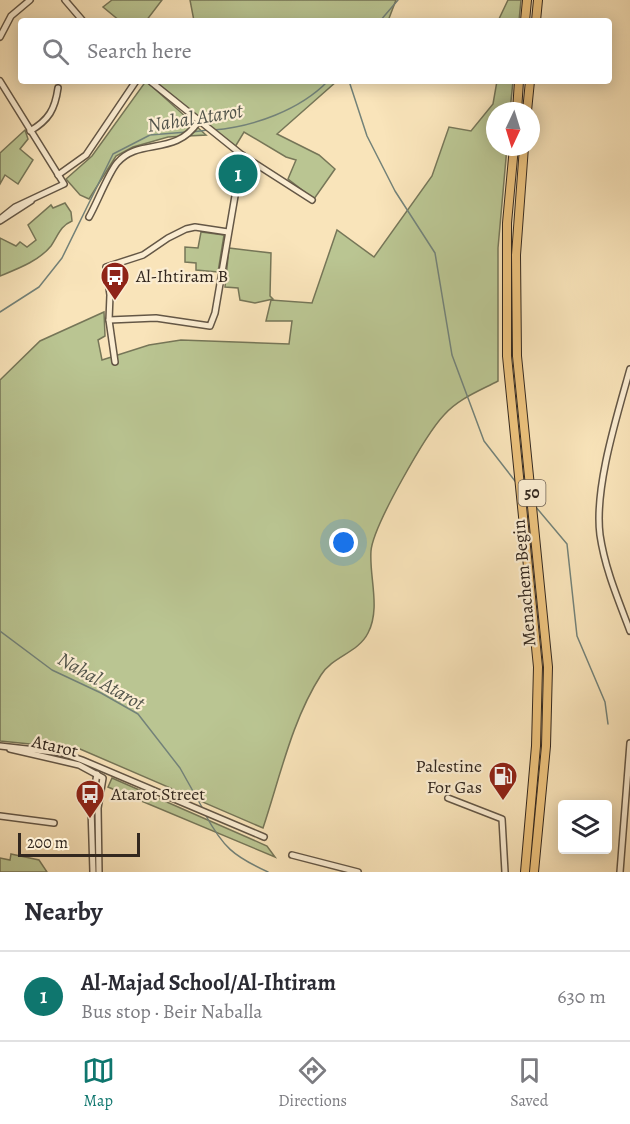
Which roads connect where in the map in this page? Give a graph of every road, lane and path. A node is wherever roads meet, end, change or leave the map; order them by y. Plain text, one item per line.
1 (30, 0) edge
2 (65, 0) edge
3 (527, 0) edge
4 (538, 0) edge
5 (80, 18) edge
6 (525, 18) edge
7 (536, 18) edge
8 (0, 37) edge
9 (0, 81) edge
10 (134, 84) edge
11 (154, 84) edge
12 (519, 84) edge
13 (530, 84) edge
14 (58, 88) dead end
15 (518, 102) edge
16 (528, 102) edge
17 (198, 122) junction
18 (30, 131) junction
19 (242, 155) junction
20 (512, 156) edge
21 (523, 156) edge
22 (58, 175) junction
23 (312, 200) dead end
24 (89, 217) dead end
25 (0, 220) edge
26 (228, 232) junction
27 (108, 320) junction
28 (115, 362) dead end
29 (630, 369) edge
30 (627, 395) edge
31 (630, 631) edge
32 (630, 743) edge
33 (3, 747) edge
34 (98, 774) junction
35 (448, 798) dead end
36 (0, 816) edge
37 (54, 823) dead end
38 (264, 837) dead end
39 (534, 839) junction
40 (292, 855) dead end
41 (328, 869) edge
42 (93, 872) edge
43 (99, 872) edge
44 (358, 872) edge
45 (506, 872) edge
46 (525, 872) edge
47 (534, 872) edge
48 (620, 872) edge

1 - 8 street
2 - 5 street
3 - 6 highway
4 - 7 highway
9 - 18 street
10 - 22 street
11 - 17 street
12 - 15 highway
13 - 16 highway
14 - 18 street
17 - 19 street
17 - 24 street
18 - 22 street
19 - 23 street
19 - 26 street
20 - 39 highway, Menachem Begin / 50
21 - 39 highway, Menachem Begin / 50
22 - 25 street
26 - 27 street
26 - 27 street
27 - 28 street
29 - 30 street
30 - 31 street
32 - 48 street
33 - 34 street, Atarot
33 - 38 street
34 - 42 street, Atarot
34 - 43 street, Atarot
35 - 45 street
36 - 37 street
39 - 46 highway, Menachem Begin / 50
39 - 47 highway, Menachem Begin / 50
40 - 41 street
41 - 44 street

